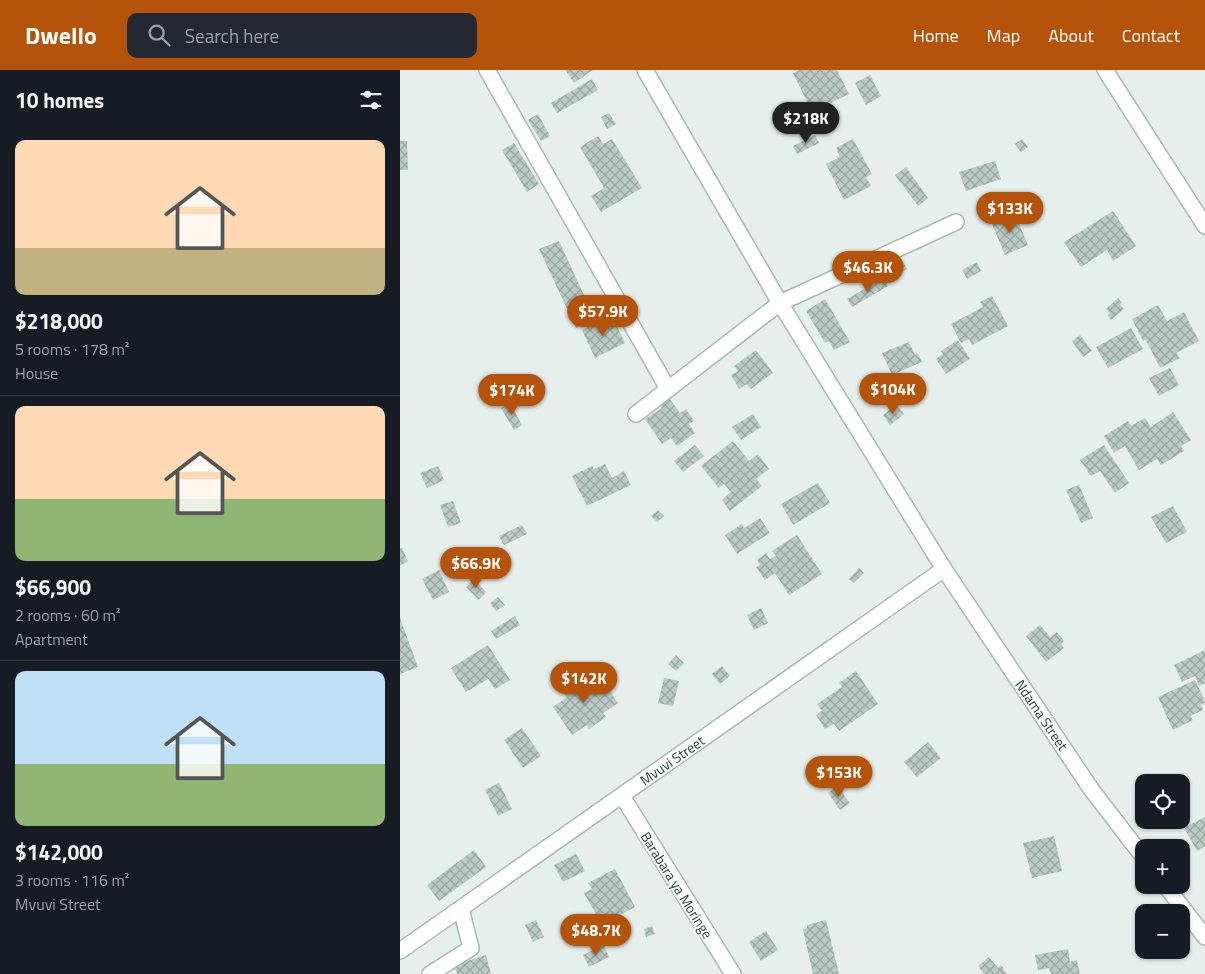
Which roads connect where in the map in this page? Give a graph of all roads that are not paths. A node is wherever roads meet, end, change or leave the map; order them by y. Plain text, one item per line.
1 (487, 70) edge
2 (645, 70) edge
3 (1105, 70) edge
4 (956, 222) dead end
5 (1205, 226) edge
6 (780, 303) junction
7 (668, 389) junction
8 (636, 414) dead end
9 (944, 569) junction
10 (622, 796) junction
11 (1135, 846) edge
12 (1172, 894) edge
13 (461, 908) junction
14 (1205, 937) edge
15 (400, 951) edge
16 (430, 974) edge
17 (733, 974) edge

1 - 7 street
2 - 6 street, Ndama Street
3 - 5 street
4 - 6 street
6 - 7 street
6 - 9 street, Ndama Street
7 - 8 street
9 - 10 street, Mvuvi Street
9 - 11 street, Ndama Street
10 - 13 street, Mvuvi Street
10 - 17 street, Barabara ya Moringe
12 - 14 street
13 - 15 street, Mvuvi Street
13 - 16 street

